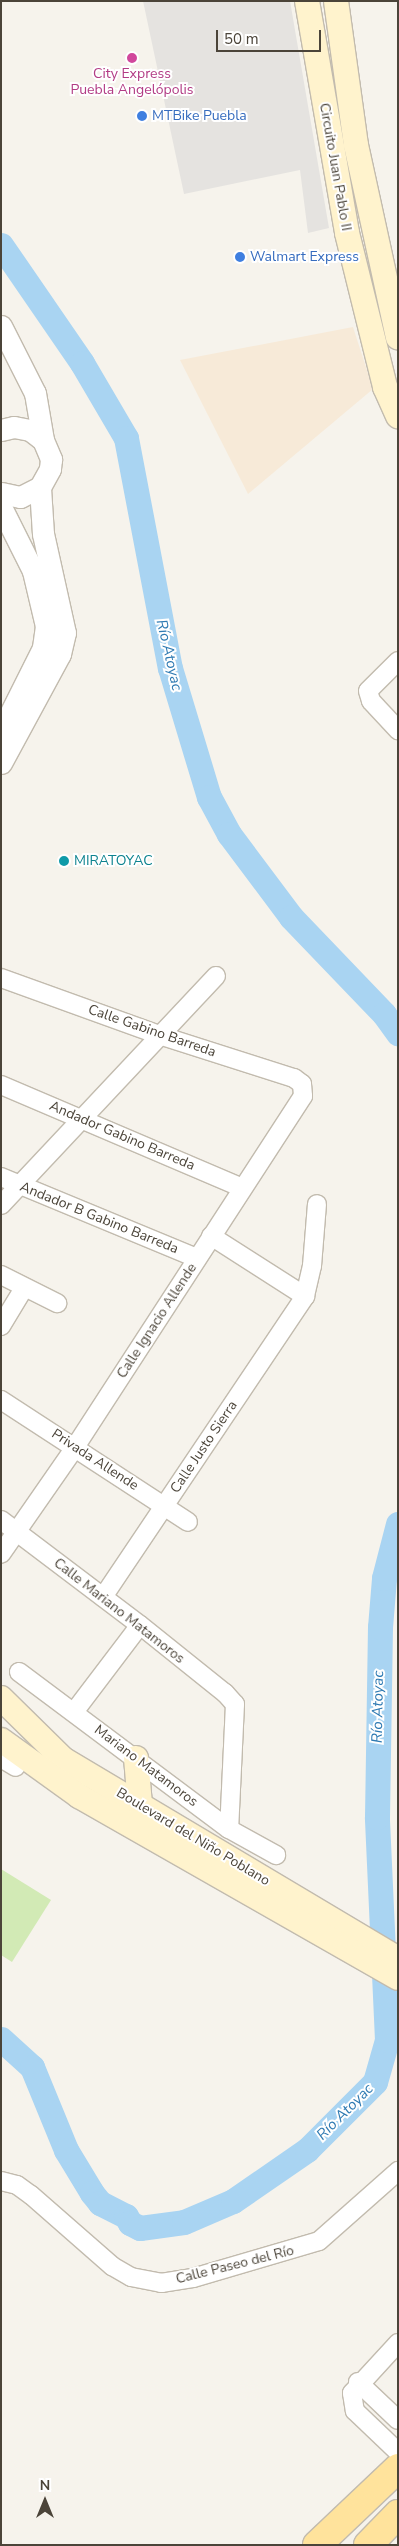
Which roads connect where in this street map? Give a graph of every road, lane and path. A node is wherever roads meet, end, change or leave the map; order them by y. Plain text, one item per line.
1 (306, 1) edge
2 (321, 1) edge
3 (336, 1) edge
4 (356, 145) junction
5 (366, 191) junction
6 (340, 197) junction
7 (1, 326) edge
8 (398, 338) edge
9 (398, 416) edge
10 (1, 430) edge
11 (43, 440) junction
12 (40, 487) junction
13 (1, 494) edge
14 (1, 507) edge
15 (398, 661) edge
16 (1, 730) edge
17 (398, 730) edge
18 (1, 762) edge
19 (216, 976) dead end
20 (1, 978) edge
21 (162, 1036) junction
22 (302, 1084) joint
23 (1, 1085) edge
24 (82, 1118) junction
25 (1, 1177) edge
26 (19, 1185) junction
27 (242, 1188) junction
28 (317, 1204) dead end
29 (1, 1205) edge
30 (212, 1236) junction
31 (197, 1258) junction
32 (1, 1275) edge
33 (24, 1288) junction
34 (305, 1296) junction
35 (56, 1303) dead end
36 (1, 1326) edge
37 (1, 1400) edge
38 (76, 1446) junction
39 (165, 1506) junction
40 (1, 1520) edge
41 (188, 1522) dead end
42 (18, 1533) junction
43 (1, 1554) edge
44 (103, 1598) junction
45 (140, 1625) junction
46 (19, 1672) dead end
47 (1, 1698) edge
48 (74, 1712) junction
49 (1, 1740) edge
50 (136, 1758) junction
51 (140, 1805) junction
52 (229, 1829) junction
53 (276, 1855) dead end
54 (304, 1914) junction
55 (398, 1959) edge
56 (398, 1978) edge
57 (398, 2171) edge
58 (9, 2183) edge
59 (398, 2343) edge
60 (358, 2382) junction
61 (398, 2420) edge
62 (398, 2452) edge
63 (398, 2468) edge
64 (398, 2514) edge
65 (318, 2545) edge
66 (368, 2545) edge

1 - 6 main road, Circuito Juan Pablo II
2 - 4 main road
3 - 4 main road, Circuito Juan Pablo II
4 - 5 main road, Circuito Juan Pablo II
5 - 6 main road
5 - 8 main road, Circuito Juan Pablo II
6 - 9 main road, Circuito Juan Pablo II
7 - 11 street
10 - 11 street
11 - 12 street
12 - 13 street
12 - 18 street
14 - 16 street
15 - 17 street
19 - 21 street
20 - 21 street, Calle Gabino Barreda
21 - 22 street, Calle Gabino Barreda
21 - 24 street
22 - 27 street, Calle Ignacio Allende
23 - 24 street, Andador Gabino Barreda
24 - 26 street
24 - 27 street, Andador Gabino Barreda
25 - 26 street, Andador B Gabino Barreda
26 - 29 street
26 - 31 street, Andador B Gabino Barreda
27 - 30 street, Calle Ignacio Allende
28 - 34 street
30 - 31 street, Calle Ignacio Allende
30 - 34 street
31 - 38 street, Calle Ignacio Allende
32 - 33 street
33 - 35 street
33 - 36 street
34 - 39 street, Calle Justo Sierra
37 - 38 street, Privada Allende
38 - 39 street, Privada Allende
38 - 42 street, Calle Ignacio Allende
39 - 41 street, Privada Allende
39 - 44 street, Calle Justo Sierra
40 - 42 street, Calle Mariano Matamoros
42 - 43 street, Calle Ignacio Allende
42 - 44 street, Calle Mariano Matamoros
44 - 45 street, Calle Mariano Matamoros
45 - 48 street
45 - 52 street, Calle Mariano Matamoros
46 - 48 street, Mariano Matamoros
47 - 51 main road, Boulevard del Niño Poblano
48 - 50 street, Mariano Matamoros
49 - 54 main road, Boulevard del Niño Poblano
50 - 51 main road
50 - 52 street, Mariano Matamoros
51 - 54 main road, Boulevard del Niño Poblano
52 - 53 street, Mariano Matamoros
54 - 55 main road, Boulevard del Niño Poblano
54 - 56 main road, Boulevard del Niño Poblano
57 - 58 street, Calle Paseo del Río
59 - 60 street
60 - 61 street
60 - 62 street
63 - 65 main road
64 - 66 main road

